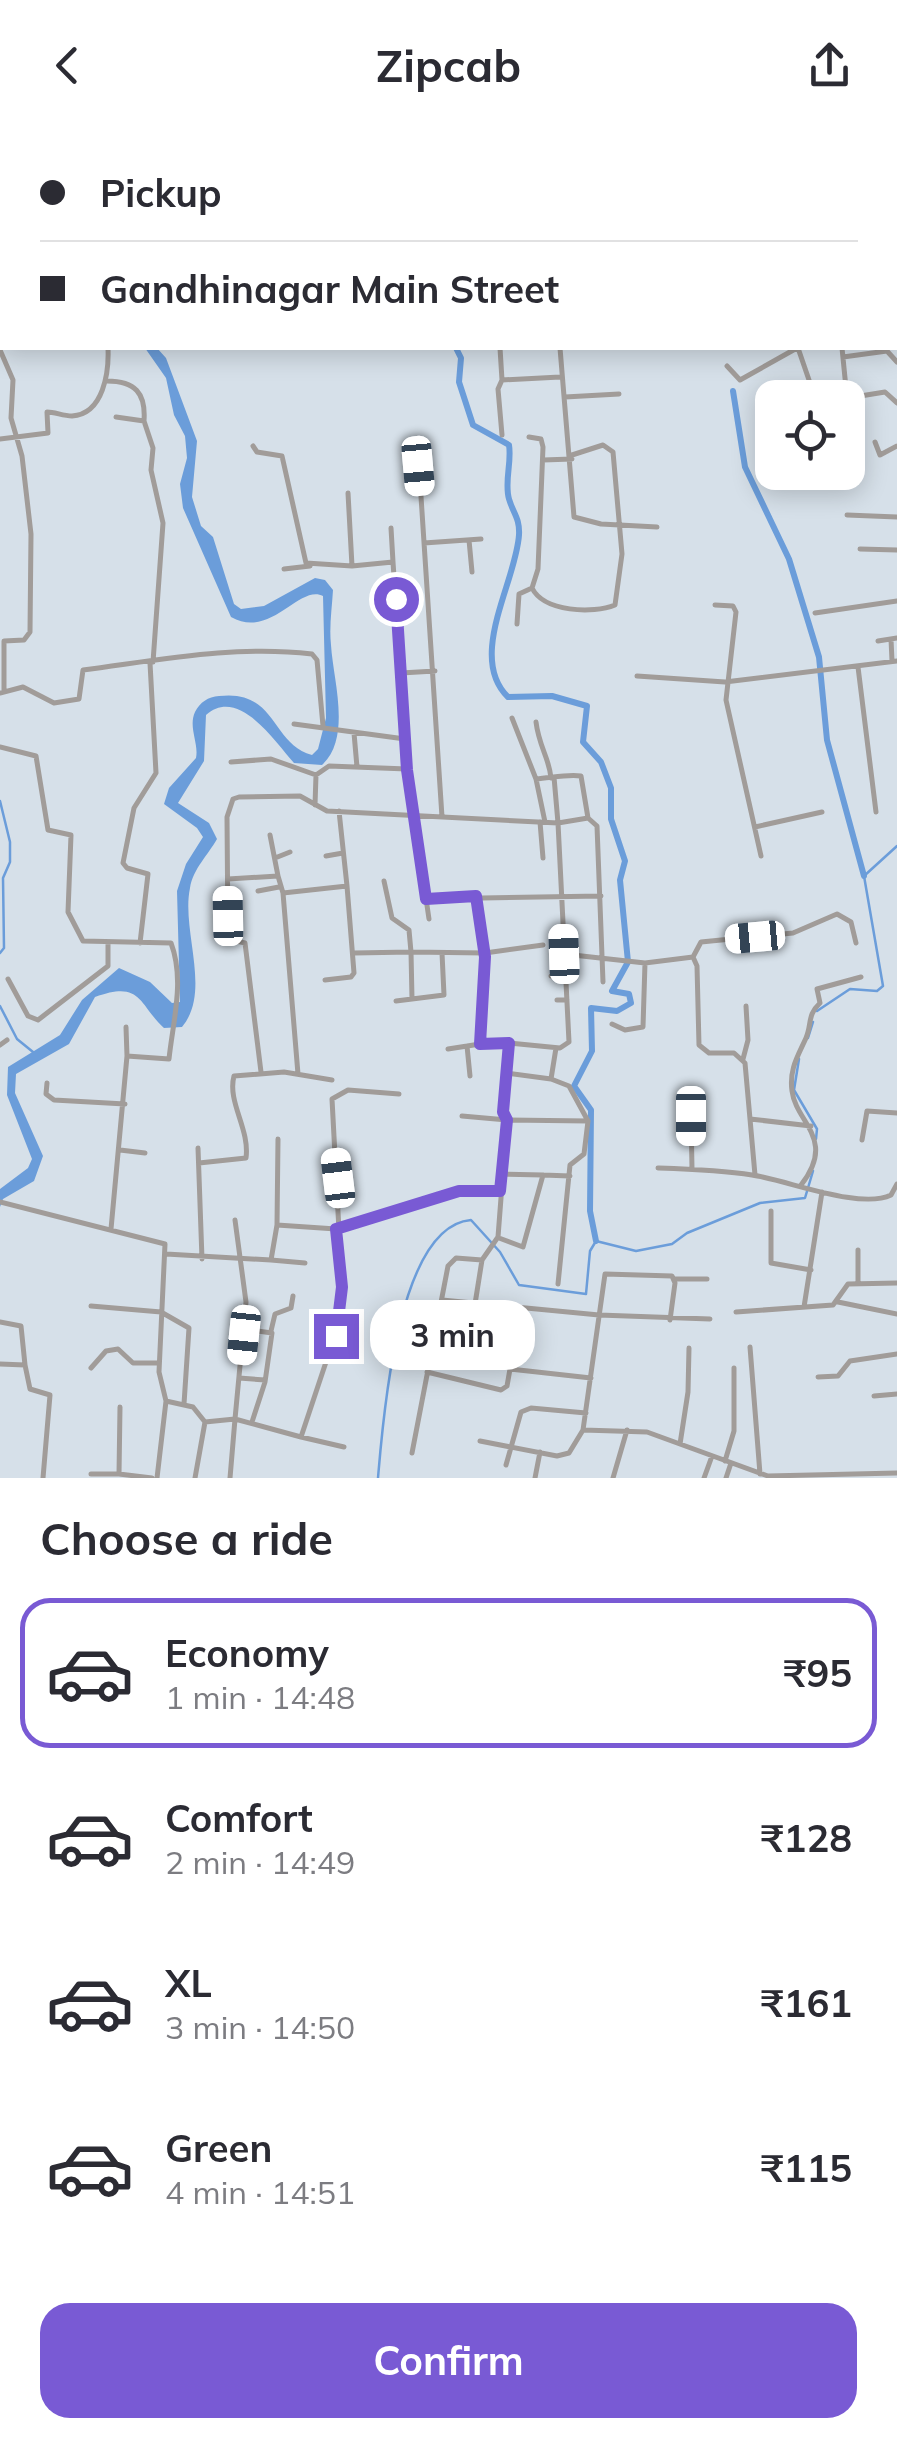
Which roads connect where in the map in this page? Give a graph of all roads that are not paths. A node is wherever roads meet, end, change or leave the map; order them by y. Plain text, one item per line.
1 (0, 350) edge
2 (108, 350) edge
3 (500, 350) edge
4 (558, 350) edge
5 (794, 350) edge
6 (799, 350) edge
7 (842, 350) edge
8 (843, 356) junction
9 (897, 362) edge
10 (727, 366) dead end
11 (560, 378) junction
12 (502, 380) junction
13 (809, 380) dead end
14 (845, 380) edge
15 (106, 381) junction
16 (619, 394) dead end
17 (865, 396) edge
18 (565, 397) junction
19 (897, 403) edge
20 (116, 416) dead end
21 (144, 421) junction
22 (502, 435) dead end
23 (529, 437) dead end
24 (14, 439) junction
25 (0, 440) edge
26 (876, 442) dead end
27 (253, 446) dead end
28 (897, 446) edge
29 (572, 457) junction
30 (543, 460) junction
31 (418, 466) dead end
32 (348, 493) dead end
33 (847, 516) dead end
34 (897, 516) edge
35 (621, 525) junction
36 (657, 527) dead end
37 (391, 528) dead end
38 (481, 539) dead end
39 (469, 540) junction
40 (424, 542) junction
41 (860, 550) dead end
42 (897, 550) edge
43 (394, 562) junction
44 (313, 565) junction
45 (352, 566) junction
46 (284, 569) dead end
47 (472, 572) dead end
48 (532, 588) junction
49 (897, 601) edge
50 (714, 606) dead end
51 (815, 613) dead end
52 (516, 624) dead end
53 (2, 637) edge
54 (894, 638) edge
55 (878, 642) dead end
56 (895, 661) edge
57 (152, 663) junction
58 (858, 667) junction
59 (435, 670) junction
60 (400, 673) junction
61 (637, 676) dead end
62 (725, 682) junction
63 (2, 693) edge
64 (512, 718) dead end
65 (536, 722) dead end
66 (294, 724) dead end
67 (324, 726) junction
68 (354, 734) junction
69 (405, 739) junction
70 (0, 746) edge
71 (232, 762) dead end
72 (357, 767) junction
73 (407, 770) junction
74 (316, 775) junction
75 (552, 777) junction
76 (536, 779) junction
77 (315, 805) junction
78 (339, 811) junction
79 (822, 812) dead end
80 (876, 812) dead end
81 (412, 816) junction
82 (442, 817) junction
83 (588, 818) junction
84 (542, 822) junction
85 (558, 822) junction
86 (755, 827) junction
87 (270, 835) dead end
88 (290, 852) dead end
89 (343, 853) junction
90 (326, 856) dead end
91 (761, 856) dead end
92 (275, 858) junction
93 (543, 858) dead end
94 (278, 876) junction
95 (228, 879) junction
96 (384, 882) dead end
97 (347, 886) junction
98 (282, 890) junction
99 (258, 891) dead end
100 (476, 896) junction
101 (602, 896) junction
102 (562, 897) junction
103 (426, 899) junction
104 (429, 920) dead end
105 (140, 943) junction
106 (856, 943) dead end
107 (108, 944) junction
108 (543, 945) dead end
109 (484, 951) junction
110 (354, 952) junction
111 (411, 952) junction
112 (442, 952) junction
113 (564, 954) junction
114 (693, 957) junction
115 (602, 959) junction
116 (644, 963) junction
117 (565, 974) junction
118 (551, 976) dead end
119 (861, 977) dead end
120 (8, 979) dead end
121 (325, 980) dead end
122 (603, 982) dead end
123 (412, 999) junction
124 (396, 1000) dead end
125 (556, 1000) dead end
126 (567, 1000) junction
127 (746, 1006) dead end
128 (612, 1024) dead end
129 (126, 1028) dead end
130 (7, 1040) dead end
131 (509, 1043) junction
132 (480, 1044) junction
133 (0, 1045) edge
134 (467, 1046) junction
135 (556, 1048) junction
136 (448, 1050) dead end
137 (127, 1056) junction
138 (743, 1059) junction
139 (260, 1072) junction
140 (298, 1074) junction
141 (506, 1074) junction
142 (470, 1076) dead end
143 (551, 1079) junction
144 (332, 1080) dead end
145 (47, 1083) dead end
146 (399, 1094) dead end
147 (125, 1104) junction
148 (897, 1113) edge
149 (462, 1116) dead end
150 (691, 1116) dead end
151 (506, 1118) junction
152 (750, 1118) junction
153 (588, 1121) junction
154 (812, 1126) junction
155 (278, 1139) dead end
156 (862, 1140) dead end
157 (198, 1148) dead end
158 (120, 1150) junction
159 (145, 1153) dead end
160 (198, 1163) junction
161 (658, 1168) dead end
162 (692, 1169) junction
163 (501, 1174) junction
164 (755, 1175) junction
165 (543, 1176) junction
166 (570, 1176) junction
167 (897, 1184) edge
168 (803, 1185) junction
169 (818, 1190) junction
170 (500, 1191) junction
171 (2, 1202) edge
172 (772, 1211) dead end
173 (235, 1220) dead end
174 (277, 1225) junction
175 (110, 1229) junction
176 (336, 1229) junction
177 (495, 1240) junction
178 (858, 1250) dead end
179 (166, 1254) junction
180 (202, 1259) junction
181 (240, 1260) junction
182 (271, 1260) junction
183 (482, 1260) junction
184 (305, 1263) dead end
185 (811, 1270) junction
186 (675, 1279) junction
187 (707, 1279) dead end
188 (858, 1283) junction
189 (897, 1283) edge
190 (558, 1284) dead end
191 (293, 1296) dead end
192 (442, 1300) junction
193 (838, 1302) junction
194 (476, 1304) junction
195 (91, 1306) dead end
196 (804, 1307) junction
197 (161, 1312) junction
198 (736, 1312) dead end
199 (897, 1314) edge
200 (600, 1315) junction
201 (710, 1319) dead end
202 (670, 1320) junction
203 (0, 1322) edge
204 (244, 1329) junction
205 (270, 1331) junction
206 (470, 1345) dead end
207 (750, 1346) dead end
208 (689, 1348) dead end
209 (513, 1350) dead end
210 (897, 1354) edge
211 (0, 1364) edge
212 (159, 1364) junction
213 (25, 1365) junction
214 (92, 1368) dead end
215 (734, 1368) dead end
216 (510, 1370) junction
217 (427, 1372) junction
218 (239, 1378) junction
219 (591, 1378) junction
220 (818, 1378) dead end
221 (266, 1380) junction
222 (897, 1394) edge
223 (874, 1396) dead end
224 (166, 1402) junction
225 (184, 1404) junction
226 (120, 1407) dead end
227 (586, 1412) junction
228 (235, 1419) junction
229 (205, 1422) junction
230 (252, 1422) junction
231 (583, 1430) junction
232 (628, 1430) junction
233 (302, 1437) junction
234 (480, 1441) dead end
235 (680, 1444) junction
236 (511, 1446) junction
237 (344, 1448) dead end
238 (412, 1452) dead end
239 (540, 1452) junction
240 (712, 1456) junction
241 (728, 1462) junction
242 (506, 1465) dead end
243 (91, 1474) dead end
244 (119, 1474) junction
245 (760, 1474) junction
246 (897, 1474) edge
247 (44, 1478) edge
248 (154, 1478) edge
249 (195, 1478) edge
250 (230, 1478) edge
251 (535, 1478) edge
252 (613, 1478) edge
253 (704, 1478) edge
254 (726, 1478) edge

1 - 24 street
2 - 15 street
3 - 12 street
4 - 11 street
5 - 10 street
6 - 13 street
7 - 8 street
8 - 9 street
8 - 14 street
11 - 12 street
11 - 18 street
12 - 22 street
15 - 21 street
15 - 24 street
16 - 18 street
17 - 19 street
18 - 29 street
20 - 21 street
21 - 57 street
23 - 30 street
24 - 25 street
24 - 53 street
26 - 28 street
27 - 44 street
29 - 30 street
29 - 35 street
29 - 35 street
30 - 48 street
31 - 40 street
32 - 45 street
33 - 34 street
35 - 36 street
35 - 48 street
37 - 43 street
38 - 39 street
39 - 40 street
39 - 47 street
40 - 59 street
41 - 42 street
43 - 45 street
43 - 60 street
44 - 45 street
44 - 46 street
48 - 52 street
49 - 51 street
50 - 62 street
53 - 63 street
54 - 55 street
54 - 56 street
56 - 58 street
57 - 63 street
57 - 67 street
57 - 105 street
58 - 62 street
58 - 80 street
59 - 60 street
59 - 82 street
60 - 69 street
61 - 62 street
62 - 86 street
64 - 76 street
65 - 75 street
66 - 67 street
67 - 68 street
68 - 69 street
68 - 72 street
69 - 73 street
70 - 107 street
71 - 74 street
72 - 73 street
72 - 74 street
73 - 81 street
74 - 77 street
75 - 76 street
75 - 83 street
75 - 85 street
76 - 84 street
77 - 78 street
77 - 95 street
78 - 81 street
78 - 89 street
79 - 86 street
81 - 82 street
81 - 103 street
82 - 84 street
83 - 85 street
83 - 101 street
84 - 85 street
84 - 93 street
85 - 102 street
86 - 91 street
87 - 92 street
88 - 92 street
89 - 90 street
89 - 97 street
92 - 94 street
94 - 95 street
94 - 98 street
95 - 139 street
96 - 111 street
97 - 98 street
97 - 110 street
98 - 99 street
98 - 140 street
100 - 102 street
100 - 103 street
100 - 109 street
101 - 102 street
101 - 115 street
102 - 113 street
103 - 104 street
105 - 107 street
105 - 137 street
106 - 114 street
107 - 120 street
108 - 109 street
109 - 112 street
109 - 132 street
110 - 111 street
110 - 121 street
111 - 112 street
111 - 123 street
112 - 123 street
113 - 115 street
113 - 117 street
114 - 116 street
114 - 138 street
115 - 116 street
115 - 122 street
116 - 128 street
117 - 118 street
117 - 126 street
119 - 154 street
123 - 124 street
125 - 126 street
126 - 135 street
127 - 138 street
129 - 137 street
130 - 133 street
131 - 132 street
131 - 135 street
131 - 141 street
132 - 134 street
134 - 136 street
134 - 142 street
135 - 143 street
137 - 147 street
138 - 152 street
139 - 140 street
139 - 160 street
140 - 144 street
141 - 143 street
141 - 151 street
143 - 153 street
145 - 147 street
146 - 176 street
147 - 158 street
148 - 156 street
149 - 151 street
150 - 162 street
151 - 153 street
151 - 163 street
152 - 154 street
152 - 164 street
153 - 166 street
154 - 168 street
155 - 174 street
157 - 160 street
158 - 159 street
158 - 175 street
160 - 180 street
161 - 162 street
162 - 164 street
163 - 165 street
163 - 170 street
164 - 168 street
165 - 166 street
165 - 177 street
166 - 190 street
167 - 169 street
168 - 169 street
169 - 185 street
170 - 176 street
170 - 177 street
171 - 175 street
172 - 185 street
173 - 181 street
174 - 176 street
174 - 182 street
175 - 179 street
176 - 233 street
177 - 183 street
178 - 188 street
179 - 180 street
179 - 197 street
180 - 181 street
181 - 182 street
181 - 204 street
182 - 184 street
183 - 192 street
183 - 194 street
185 - 196 street
186 - 187 street
186 - 200 street
186 - 202 street
188 - 189 street
188 - 193 street
191 - 205 street
192 - 194 street
192 - 217 street
193 - 196 street
193 - 199 street
194 - 200 street
194 - 206 street
195 - 197 street
196 - 198 street
197 - 212 street
197 - 225 street
200 - 202 street
200 - 219 street
201 - 202 street
203 - 213 street
204 - 205 street
204 - 218 street
205 - 221 street
207 - 245 street
208 - 235 street
209 - 216 street
210 - 220 street
211 - 213 street
212 - 214 street
212 - 224 street
213 - 247 street
215 - 241 street
216 - 217 street
216 - 219 street
217 - 238 street
218 - 221 street
218 - 228 street
219 - 227 street
221 - 230 street
222 - 223 street
224 - 225 street
224 - 248 street
225 - 229 street
226 - 244 street
227 - 231 street
227 - 236 street
228 - 229 street
228 - 230 street
228 - 250 street
229 - 249 street
230 - 233 street
231 - 232 street
231 - 239 street
232 - 235 street
232 - 252 street
233 - 237 street
234 - 236 street
235 - 240 street
236 - 239 street
236 - 242 street
239 - 251 street
240 - 241 street
240 - 253 street
241 - 245 street
241 - 254 street
243 - 244 street
244 - 248 street
245 - 246 street

